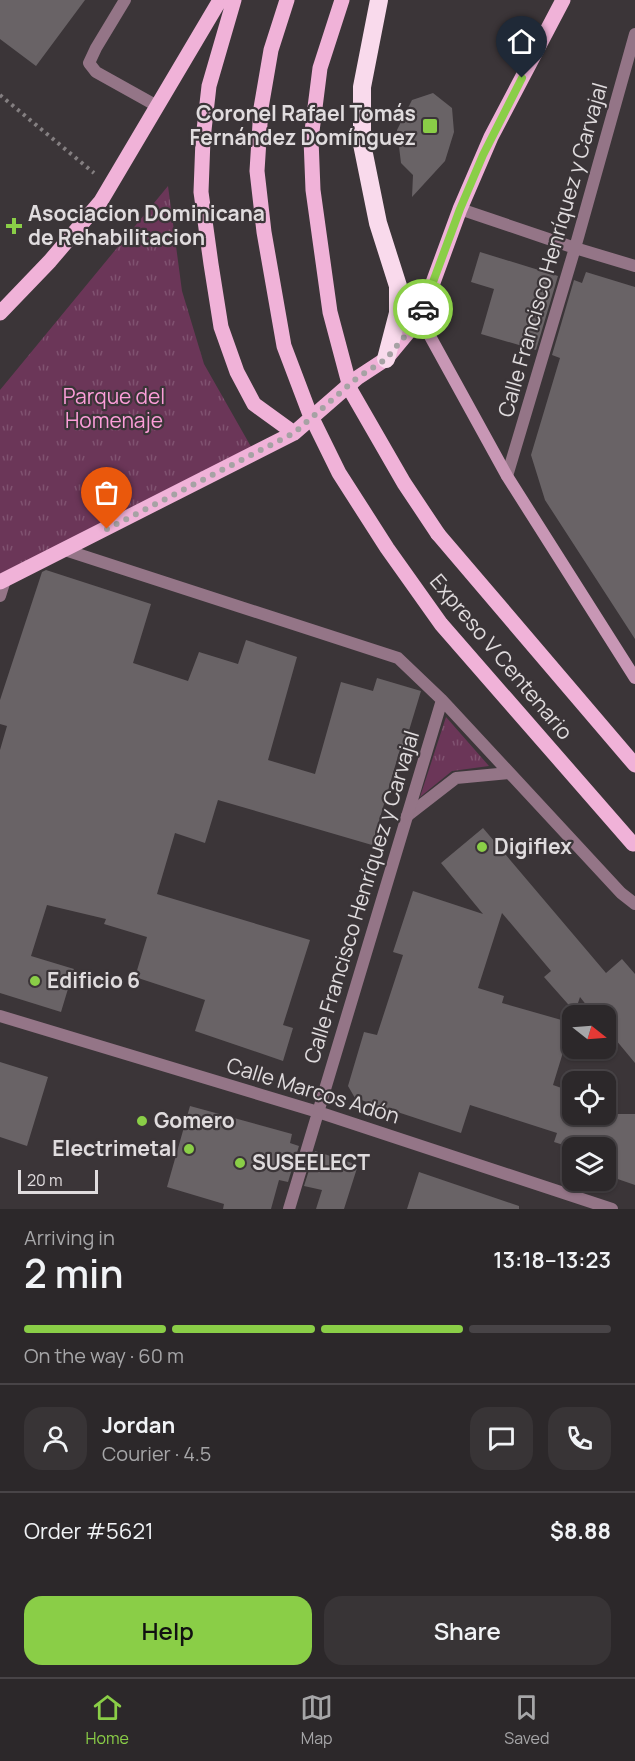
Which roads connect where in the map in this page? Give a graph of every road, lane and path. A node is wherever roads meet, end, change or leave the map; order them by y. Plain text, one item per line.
1 (125, 0) edge
2 (220, 0) edge
3 (234, 0) edge
4 (287, 0) edge
5 (342, 0) edge
6 (379, 0) edge
7 (562, 0) edge
8 (635, 34) edge
9 (0, 94) edge
10 (157, 106) junction
11 (110, 186) junction
12 (460, 209) junction
13 (575, 248) junction
14 (635, 266) edge
15 (0, 313) edge
16 (420, 318) junction
17 (386, 359) junction
18 (294, 433) junction
19 (507, 476) junction
20 (65, 550) junction
21 (2, 581) edge
22 (0, 596) edge
23 (635, 678) edge
24 (442, 700) junction
25 (635, 765) edge
26 (509, 773) junction
27 (407, 816) junction
28 (634, 845) edge
29 (635, 904) edge
30 (0, 1016) edge
31 (318, 1112) junction
32 (289, 1209) edge
33 (612, 1209) edge

1 - 10 street
2 - 10 main road
3 - 18 main road
4 - 28 main road, Expreso V Centenario, bridge
5 - 25 main road, Expreso V Centenario, bridge
6 - 17 highway
7 - 12 main road
8 - 13 street, Calle Francisco Henríquez y Carvajal
9 - 11 path
10 - 11 main road
11 - 15 main road
12 - 13 street
12 - 16 main road
13 - 14 street
13 - 19 street, Calle Francisco Henríquez y Carvajal
16 - 17 main road
16 - 19 street
17 - 18 main road
18 - 20 main road
19 - 23 street
20 - 21 main road
20 - 24 street
21 - 22 street
24 - 26 street
24 - 27 street, Calle Francisco Henríquez y Carvajal
26 - 27 street
26 - 29 street
27 - 31 street, Calle Francisco Henríquez y Carvajal
30 - 31 street, Calle Marcos Adón
31 - 32 street, Calle Francisco Henríquez y Carvajal
31 - 33 street, Calle Marcos Adón

